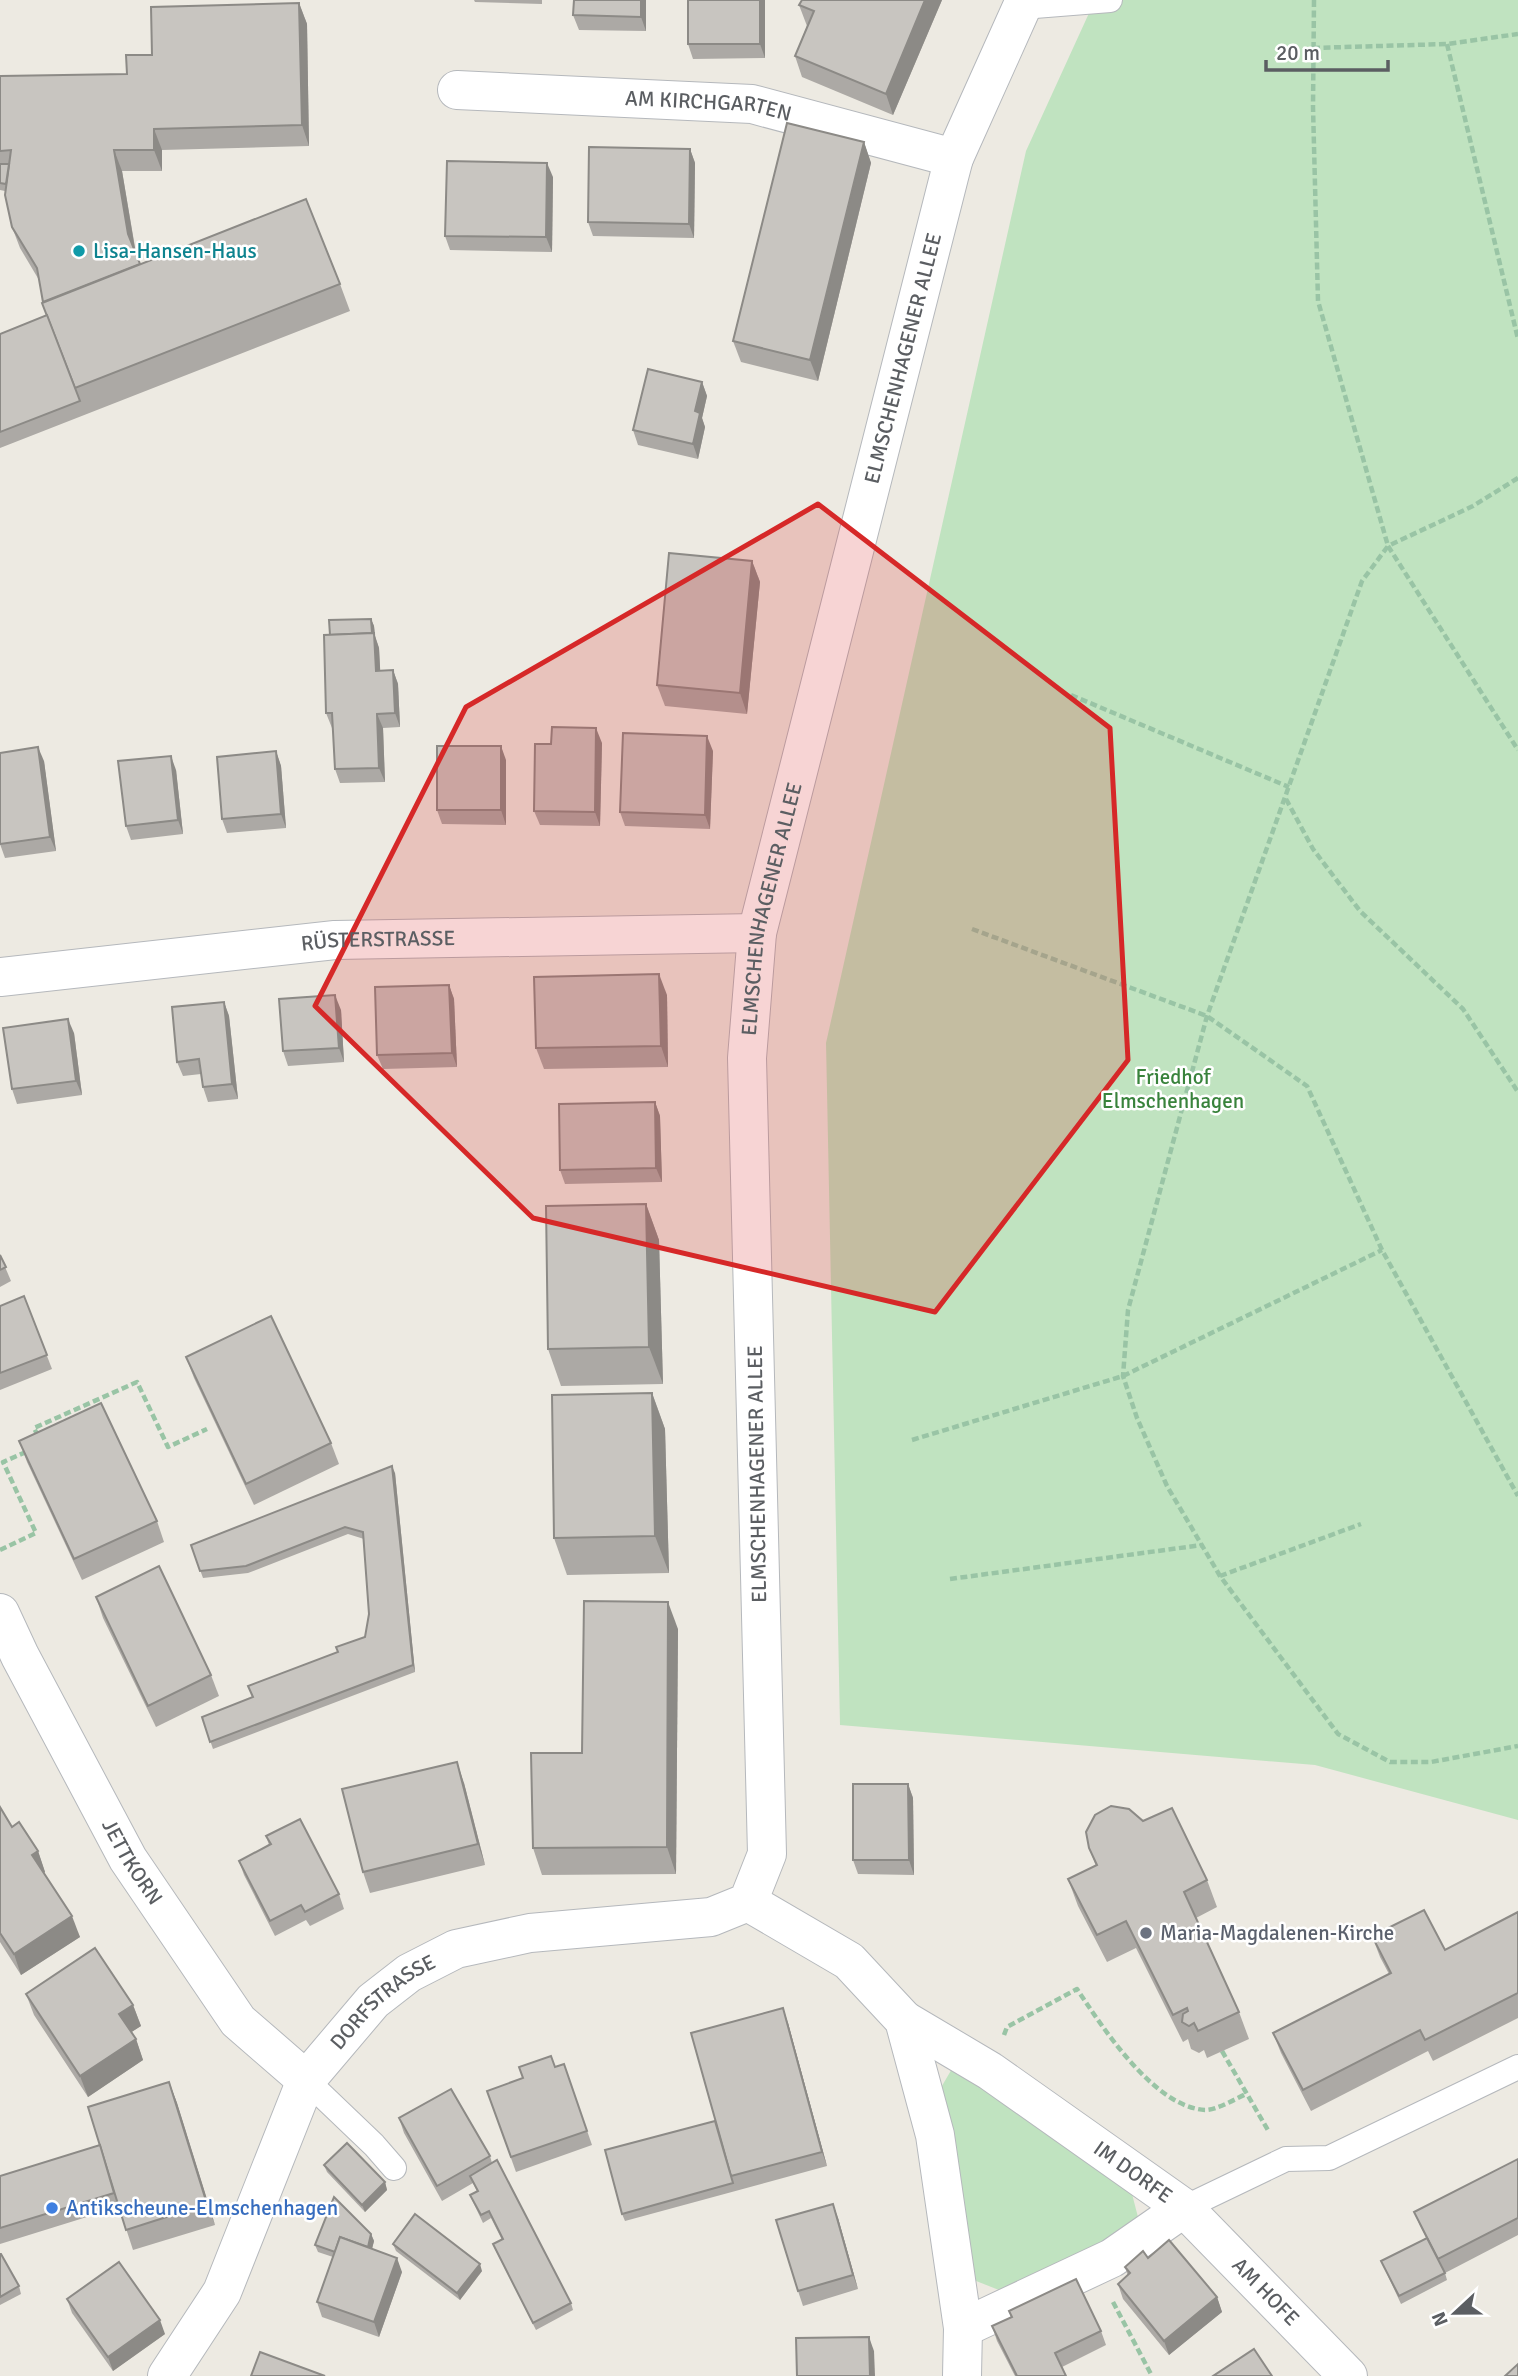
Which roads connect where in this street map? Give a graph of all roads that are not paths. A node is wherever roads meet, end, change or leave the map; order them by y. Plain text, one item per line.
1 (1110, 0) edge
2 (1024, 3) edge
3 (457, 90) dead end
4 (954, 158) junction
5 (757, 933) junction
6 (0, 977) edge
7 (0, 1613) edge
8 (748, 1902) junction
9 (904, 2020) junction
10 (1518, 2067) edge
11 (306, 2080) junction
12 (394, 2168) dead end
13 (1184, 2208) junction
14 (963, 2328) junction
15 (167, 2376) edge
16 (962, 2376) edge
17 (1348, 2376) edge

1 - 2 lane
2 - 4 street, ELMSCHENHAGENER ALLEE
3 - 4 street, AM KIRCHGARTEN
4 - 5 street, ELMSCHENHAGENER ALLEE
5 - 6 street, RÜSTERSTRASSE
5 - 8 street, ELMSCHENHAGENER ALLEE
7 - 11 street, JETTKORN
8 - 9 street, IM DORFE
8 - 11 street, DORFSTRASSE
9 - 13 street, IM DORFE
9 - 14 street, IM DORFE
10 - 13 lane
11 - 12 lane
11 - 15 street, DORFSTRASSE
13 - 14 street, IM DORFE
13 - 17 street, AM HOFE
14 - 16 street, IM DORFE

